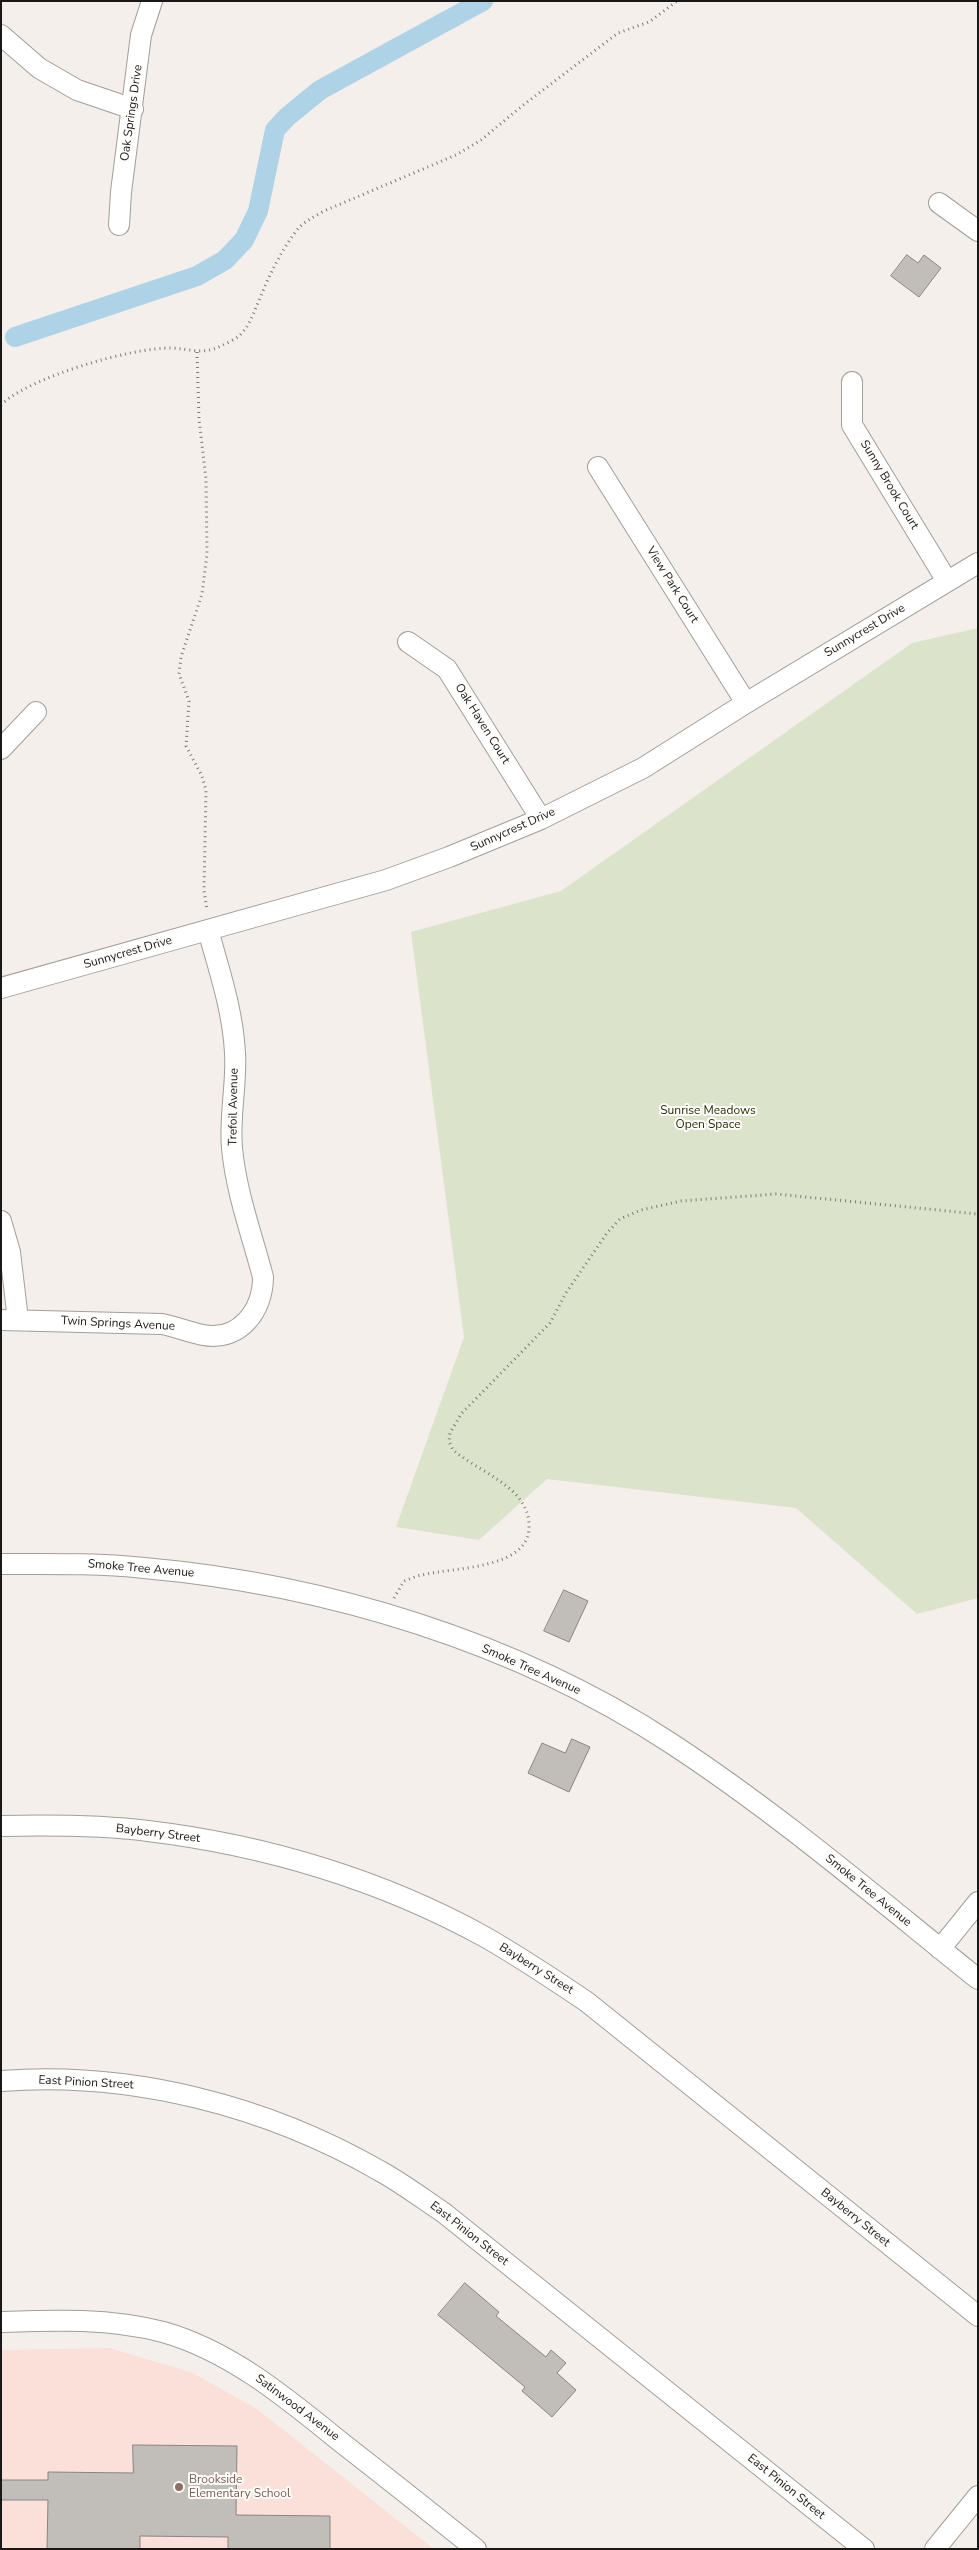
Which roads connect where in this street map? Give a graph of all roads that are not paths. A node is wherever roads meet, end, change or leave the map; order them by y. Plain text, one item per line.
1 (152, 1) edge
2 (1, 35) edge
3 (134, 109) junction
4 (938, 202) dead end
5 (119, 225) dead end
6 (978, 231) edge
7 (852, 382) dead end
8 (598, 467) dead end
9 (978, 563) edge
10 (947, 581) junction
11 (408, 642) dead end
12 (746, 703) junction
13 (36, 712) dead end
14 (1, 749) edge
15 (541, 819) junction
16 (208, 930) junction
17 (1, 988) edge
18 (1, 1221) edge
19 (254, 1312) joint
20 (10, 1320) edge
21 (1, 1564) edge
22 (1, 1826) edge
23 (978, 1902) edge
24 (940, 1949) junction
25 (978, 1979) edge
26 (1, 2081) edge
27 (978, 2316) edge
28 (1, 2322) edge
29 (978, 2496) edge
30 (476, 2549) edge
31 (864, 2549) edge
32 (935, 2549) edge

1 - 3 street, Oak Springs Drive
2 - 3 street
3 - 5 street, Oak Springs Drive
4 - 6 street
7 - 10 street, Sunny Brook Court
8 - 12 street, View Park Court
9 - 10 street, Sunnycrest Drive
10 - 12 street, Sunnycrest Drive
11 - 15 street, Oak Haven Court
12 - 15 street, Sunnycrest Drive
13 - 14 street
15 - 16 street, Sunnycrest Drive
16 - 17 street, Sunnycrest Drive
16 - 19 street, Trefoil Avenue
18 - 20 street
19 - 20 street, Twin Springs Avenue
21 - 24 street, Smoke Tree Avenue
22 - 27 street, Bayberry Street
23 - 24 street
24 - 25 street, Smoke Tree Avenue
26 - 31 street, East Pinion Street
28 - 30 street, Satinwood Avenue
29 - 32 street

